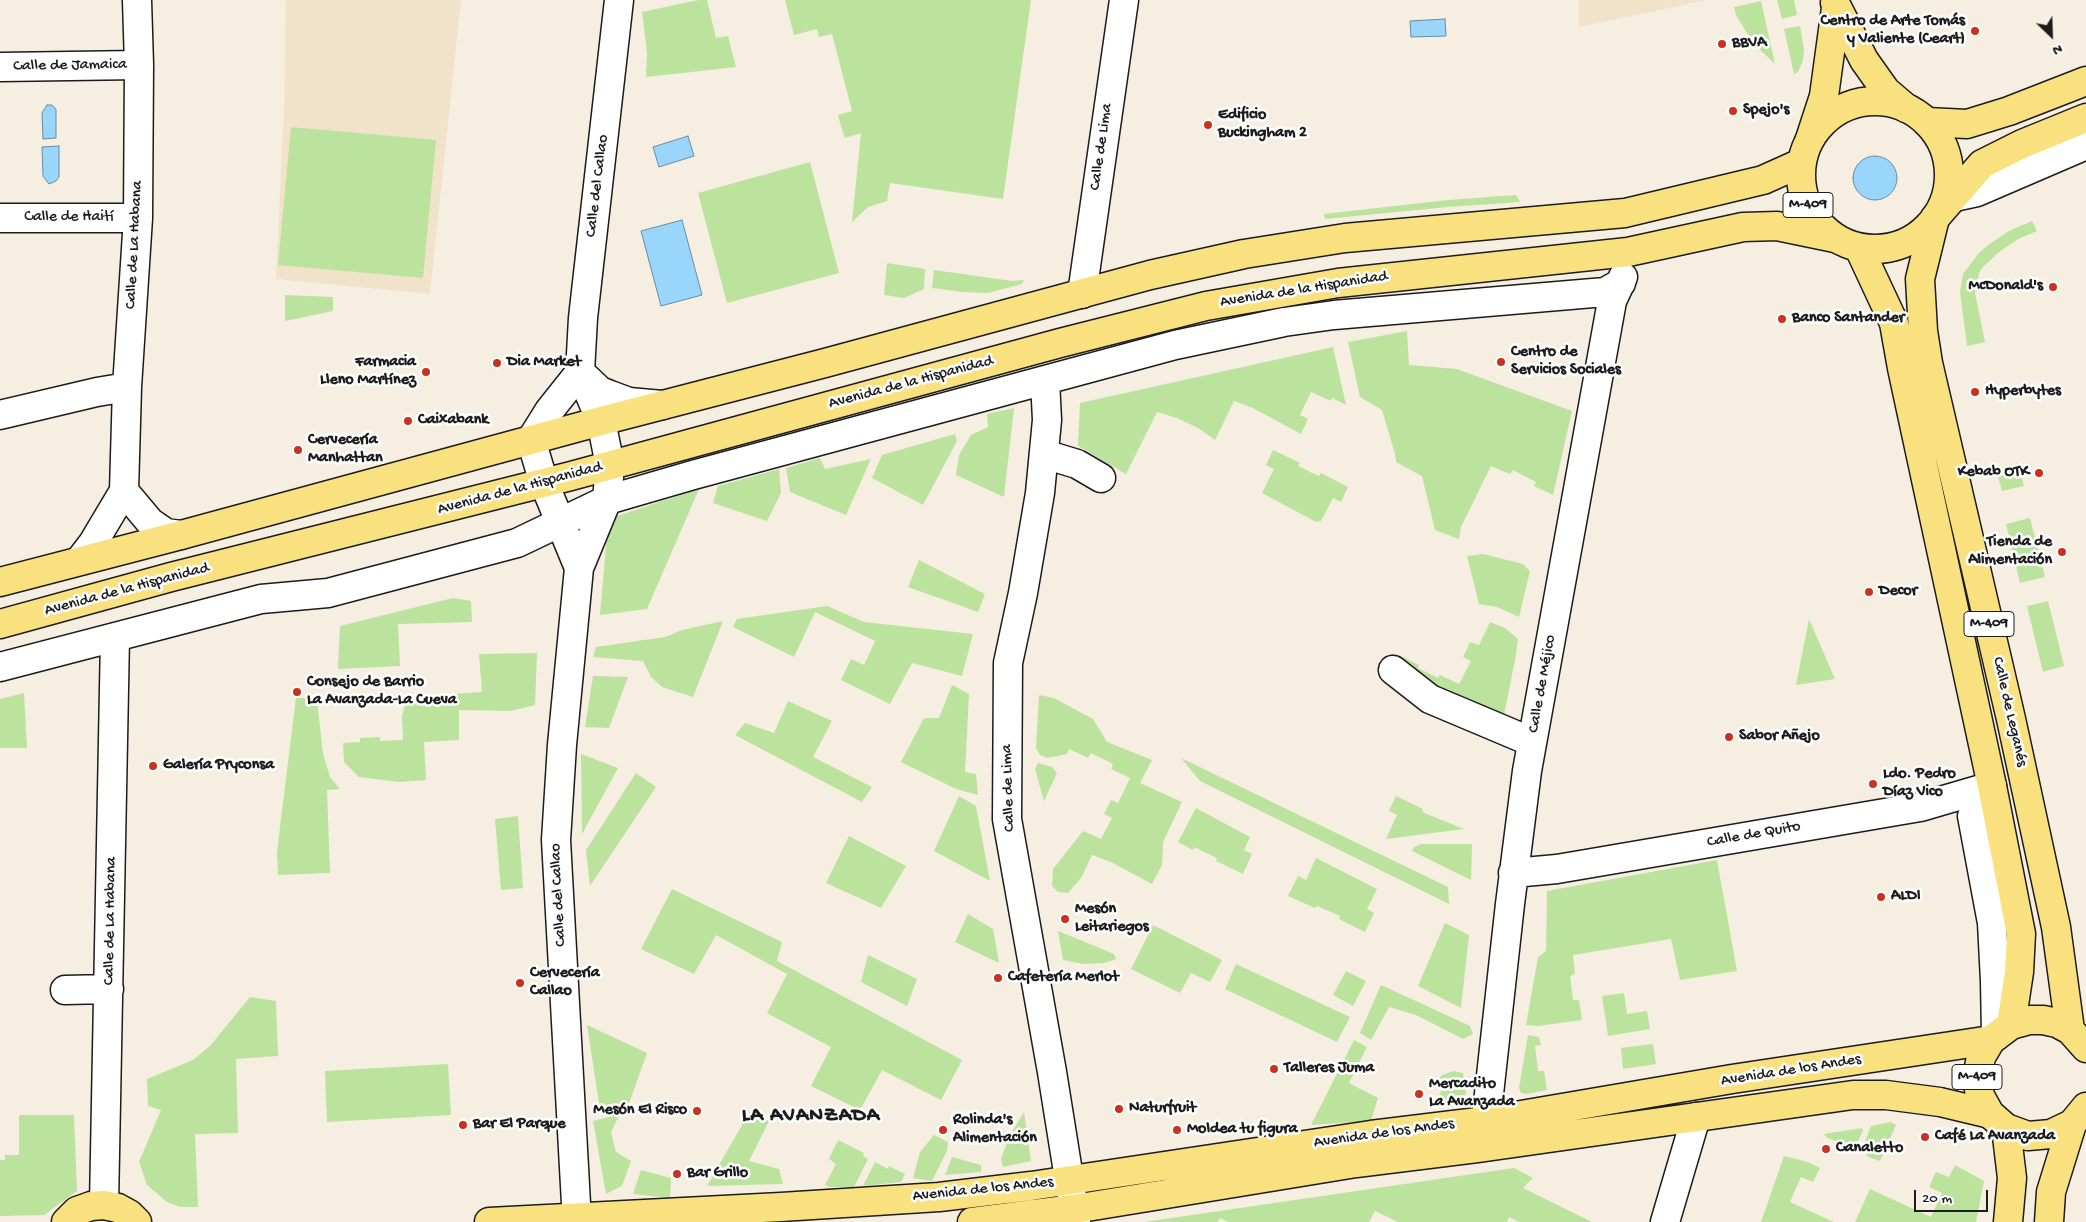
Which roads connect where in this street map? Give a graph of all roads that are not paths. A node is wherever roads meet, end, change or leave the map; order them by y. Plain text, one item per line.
1 (137, 0) edge
2 (619, 0) edge
3 (1124, 0) edge
4 (1835, 4) edge
5 (139, 65) junction
6 (0, 67) edge
7 (2086, 81) edge
8 (1917, 115) junction
9 (2086, 118) edge
10 (2086, 145) edge
11 (1805, 151) junction
12 (1954, 197) junction
13 (0, 218) edge
14 (138, 218) junction
15 (1935, 218) junction
16 (1847, 243) junction
17 (1628, 252) junction
18 (1621, 283) junction
19 (1082, 294) junction
20 (580, 372) junction
21 (1045, 381) junction
22 (127, 388) junction
23 (664, 405) junction
24 (0, 415) edge
25 (601, 421) junction
26 (531, 440) junction
27 (1044, 454) junction
28 (610, 465) junction
29 (1101, 478) dead end
30 (544, 483) junction
31 (124, 491) junction
32 (608, 500) junction
33 (560, 522) junction
34 (181, 535) junction
35 (80, 560) junction
36 (579, 568) junction
37 (0, 582) edge
38 (0, 624) edge
39 (115, 637) junction
40 (0, 667) edge
41 (1392, 670) dead end
42 (1532, 742) junction
43 (1992, 786) junction
44 (1514, 873) junction
45 (109, 989) junction
46 (65, 990) dead end
47 (1999, 1034) junction
48 (2078, 1039) edge
49 (2079, 1115) edge
50 (1696, 1117) junction
51 (1998, 1121) junction
52 (1477, 1130) junction
53 (2012, 1178) junction
54 (1068, 1180) junction
55 (104, 1204) junction
56 (1075, 1215) edge
57 (577, 1220) edge
58 (66, 1222) edge
59 (137, 1222) edge
60 (489, 1222) edge
61 (972, 1222) edge
62 (1665, 1222) edge
63 (1996, 1222) edge
64 (2008, 1222) edge
65 (2049, 1222) edge

1 - 5 street, Calle de La Habana
2 - 20 street, Calle del Callao
3 - 19 street, Calle de Lima
4 - 8 main road
4 - 11 main road
5 - 6 street, Calle de Jamaica
5 - 14 street, Calle de La Habana
7 - 8 main road
8 - 11 main road
8 - 15 main road, M-409
9 - 12 main road
10 - 12 street
11 - 16 main road, M-409
11 - 19 main road
12 - 15 main road
13 - 14 street, Calle de Haití
14 - 22 street, Calle de La Habana
15 - 16 main road, M-409
15 - 48 main road, Calle de Leganés / M-409
16 - 17 main road, Avenida de la Hispanidad
16 - 43 main road, Calle de Leganés / M-409
17 - 18 street, Calle de Méjico
17 - 28 main road, Avenida de la Hispanidad
18 - 21 street, Avenida de la Hispanidad
18 - 42 street, Calle de Méjico
19 - 23 main road
20 - 23 street
20 - 25 street, Calle del Callao
20 - 26 street
21 - 27 street, Calle de Lima
21 - 32 street, Avenida de la Hispanidad
22 - 24 street
22 - 31 street, Calle de La Habana
23 - 25 main road
25 - 26 main road
25 - 28 street, Calle del Callao
26 - 30 street, Calle del Callao
26 - 34 main road
27 - 29 street
27 - 54 street, Calle de Lima
28 - 30 main road, Avenida de la Hispanidad
28 - 32 street, Calle del Callao
30 - 33 street, Calle del Callao
30 - 38 main road, Avenida de la Hispanidad
31 - 34 street
31 - 35 street, Calle de La Habana
32 - 33 street, Avenida de la Hispanidad
32 - 36 street, Calle del Callao
33 - 36 street, Calle del Callao
33 - 39 street, Avenida de la Hispanidad
34 - 35 main road
35 - 37 main road
36 - 57 street, Calle del Callao
39 - 40 street, Avenida de la Hispanidad
39 - 45 street, Calle de La Habana
41 - 42 street
42 - 44 street, Calle de Méjico
43 - 44 street, Calle de Quito
43 - 47 main road, Calle de Leganés / M-409
44 - 52 street, Calle de Méjico
45 - 46 street
45 - 55 street, Calle de La Habana
47 - 48 main road, M-409
47 - 51 main road, M-409
47 - 52 main road, Avenida de los Andes
49 - 51 main road, Avenida de los Andes
49 - 65 main road
50 - 51 main road, Avenida de los Andes
50 - 52 main road, Avenida de los Andes
50 - 62 street
51 - 53 main road, M-409
52 - 54 main road, Avenida de los Andes
52 - 56 main road, Avenida de los Andes
53 - 63 street
53 - 64 main road, M-409
54 - 56 street, Calle de Lima
54 - 57 main road, Avenida de los Andes
55 - 58 main road
55 - 59 main road
56 - 61 main road, Avenida de los Andes
57 - 60 main road, Avenida de los Andes

